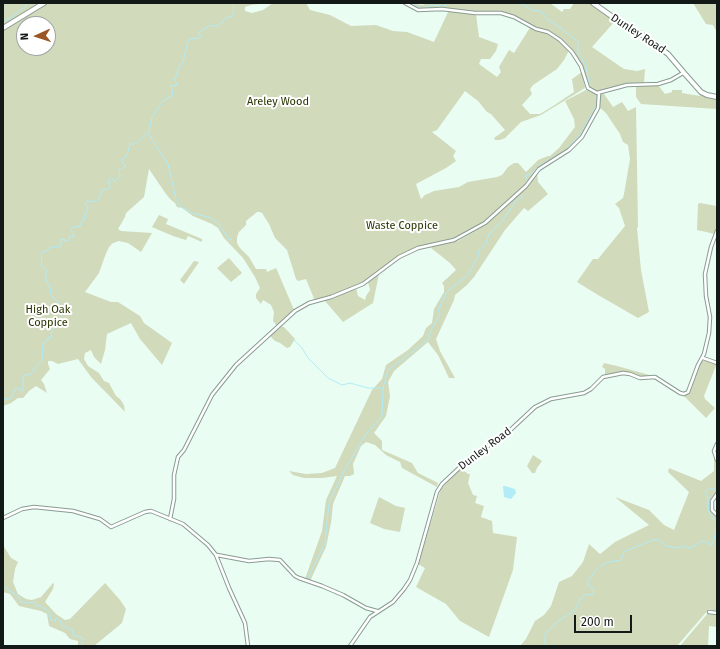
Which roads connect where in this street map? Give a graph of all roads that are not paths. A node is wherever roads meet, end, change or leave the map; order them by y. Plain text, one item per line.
1 (44, 3) edge
2 (405, 3) edge
3 (593, 3) edge
4 (3, 28) edge
5 (684, 73) junction
6 (599, 94) junction
7 (717, 96) edge
8 (717, 231) edge
9 (703, 358) junction
10 (717, 362) edge
11 (717, 444) edge
12 (717, 460) edge
13 (717, 494) edge
14 (717, 515) edge
15 (3, 518) edge
16 (170, 519) junction
17 (216, 554) junction
18 (378, 611) junction
19 (709, 612) dead end
20 (717, 613) edge
21 (248, 646) edge
22 (350, 646) edge

1 - 4 main road
2 - 6 street
3 - 5 main road, Dunley Road
5 - 6 street
5 - 7 main road, Dunley Road
6 - 16 street
8 - 9 street
9 - 10 street
9 - 18 street, Dunley Road
11 - 12 street
13 - 14 street
15 - 16 street
16 - 17 street
17 - 18 street
17 - 21 street
18 - 22 street, Dunley Road
19 - 20 street

